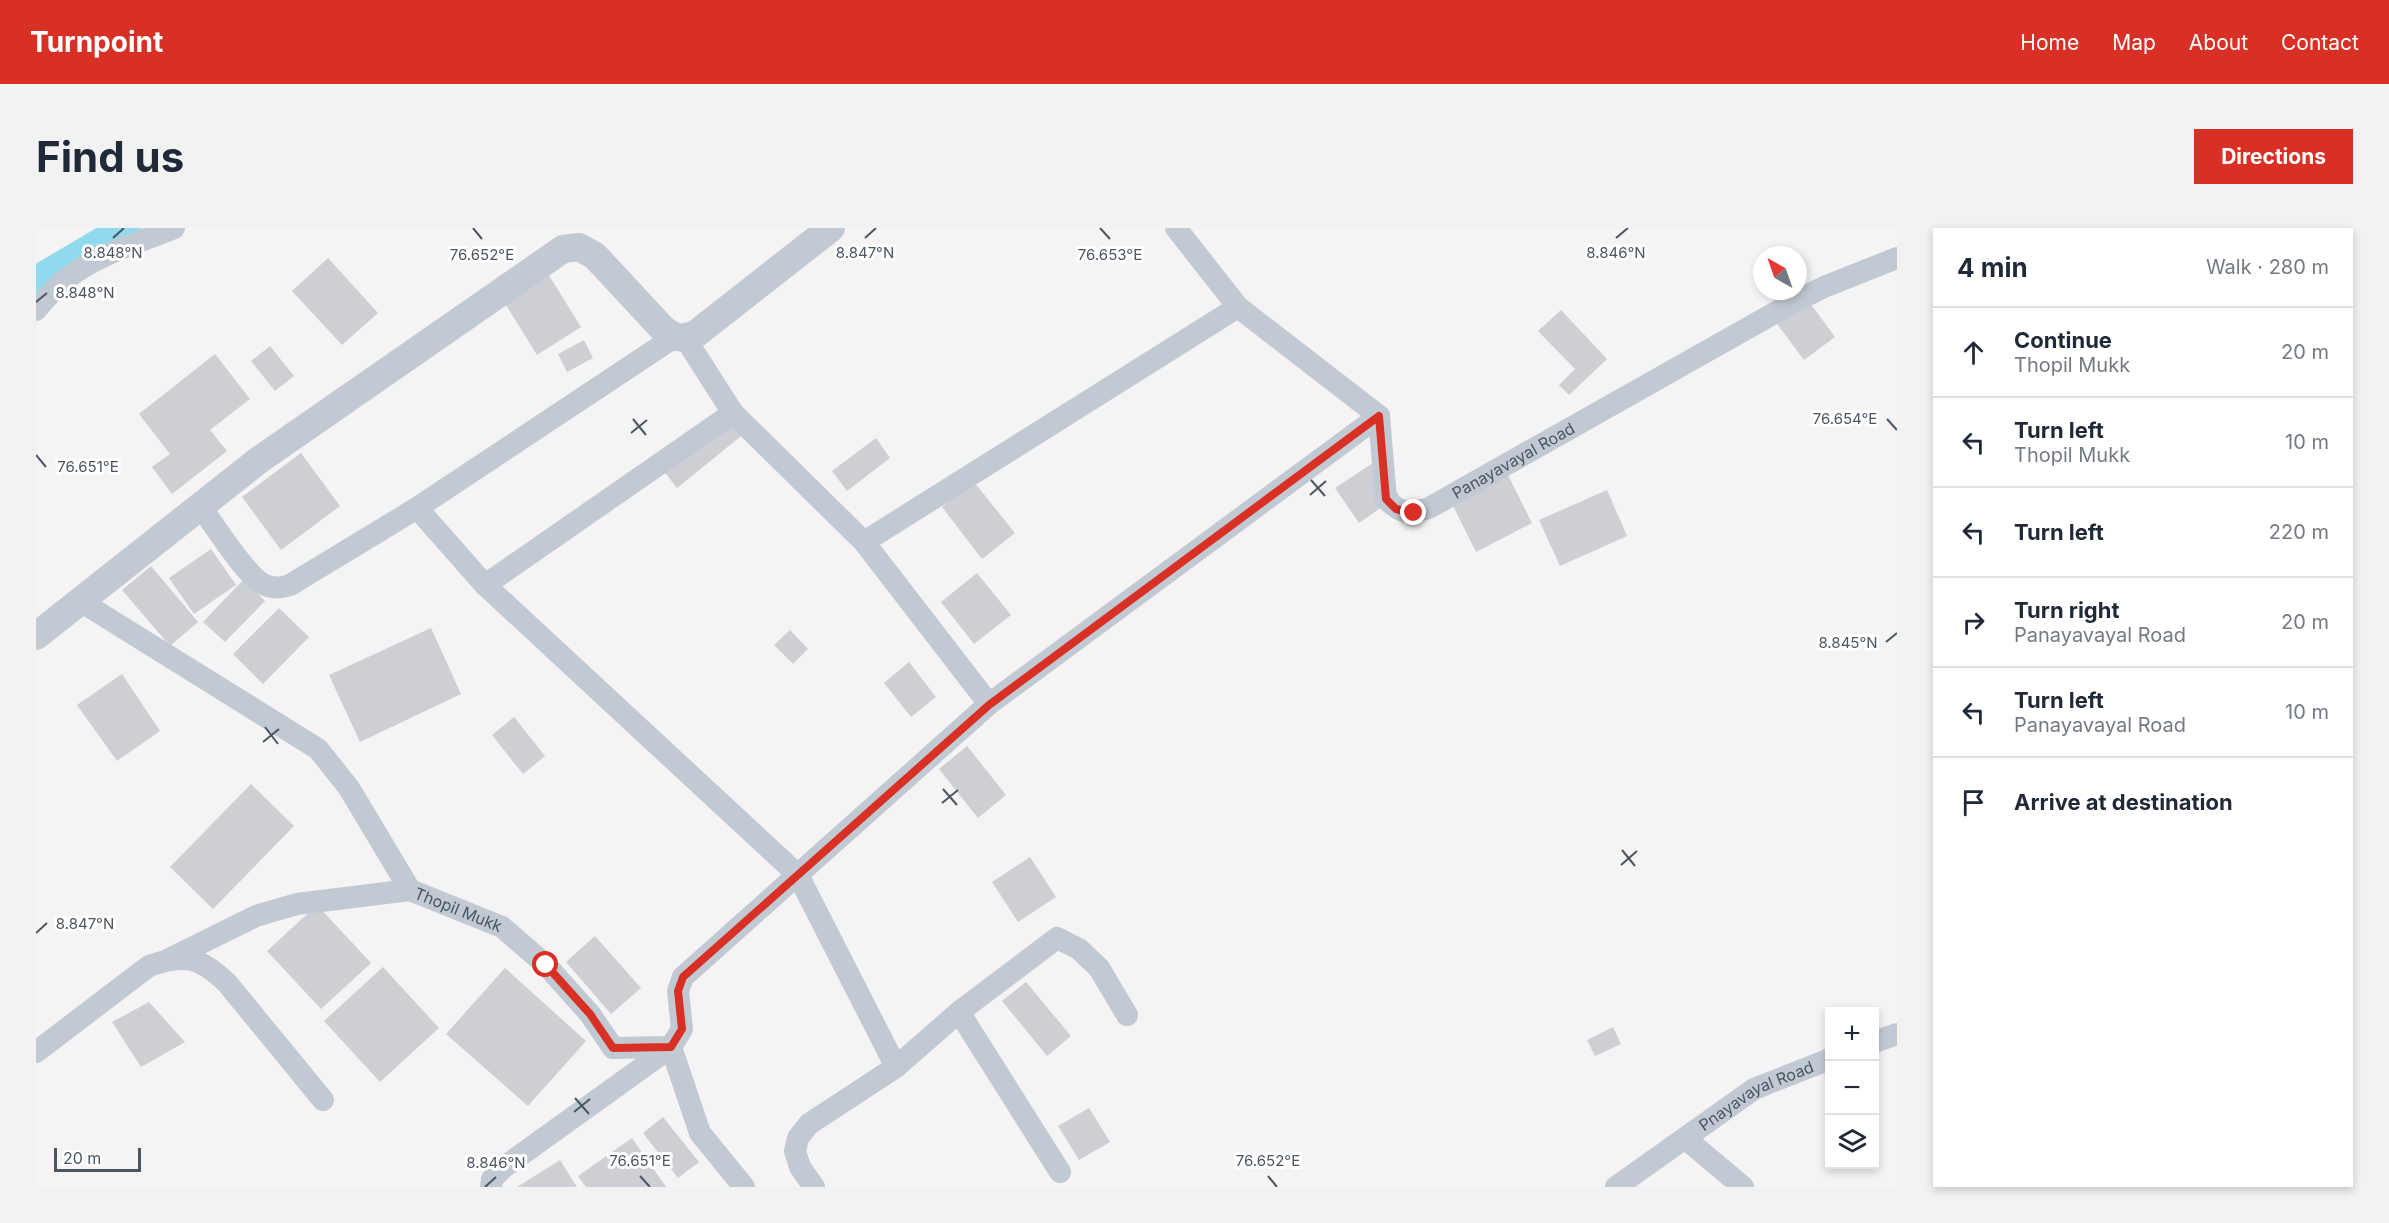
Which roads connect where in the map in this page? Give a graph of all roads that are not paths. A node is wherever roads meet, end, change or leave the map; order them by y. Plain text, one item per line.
1 (174, 228) edge
2 (831, 228) edge
3 (1176, 228) edge
4 (1897, 258) edge
5 (1238, 307) junction
6 (36, 310) edge
7 (679, 338) junction
8 (733, 413) junction
9 (1379, 416) junction
10 (200, 506) junction
11 (417, 508) junction
12 (864, 542) junction
13 (485, 585) junction
14 (80, 601) junction
15 (36, 636) edge
16 (989, 705) junction
17 (798, 875) junction
18 (410, 890) junction
19 (168, 959) junction
20 (959, 1012) junction
21 (1127, 1015) dead end
22 (1897, 1035) edge
23 (1879, 1041) edge
24 (671, 1047) junction
25 (36, 1052) edge
26 (1825, 1061) edge
27 (896, 1067) junction
28 (324, 1100) dead end
29 (1686, 1139) junction
30 (1060, 1172) dead end
31 (491, 1187) edge
32 (744, 1187) edge
33 (814, 1187) edge
34 (1616, 1187) edge
35 (1743, 1187) edge

1 - 6 street
2 - 7 street
3 - 5 street
4 - 9 street, Panayavayal Road
5 - 9 street
5 - 12 street
7 - 8 street
7 - 10 street
7 - 11 street
8 - 12 street
8 - 13 street
9 - 16 street
10 - 11 street
10 - 14 street
11 - 13 street
12 - 16 street
13 - 17 street
14 - 15 street
14 - 18 street, Thopil Mukk
16 - 17 street
17 - 24 street
17 - 27 street
18 - 19 street
18 - 24 street, Thopil Mukk
19 - 25 street
19 - 28 street
20 - 21 street
20 - 27 street
20 - 30 street
22 - 23 street
24 - 31 street
24 - 32 street
26 - 29 street, Pnayavayal Road
27 - 33 street
29 - 34 street, Pnayavayal Road
29 - 35 street

